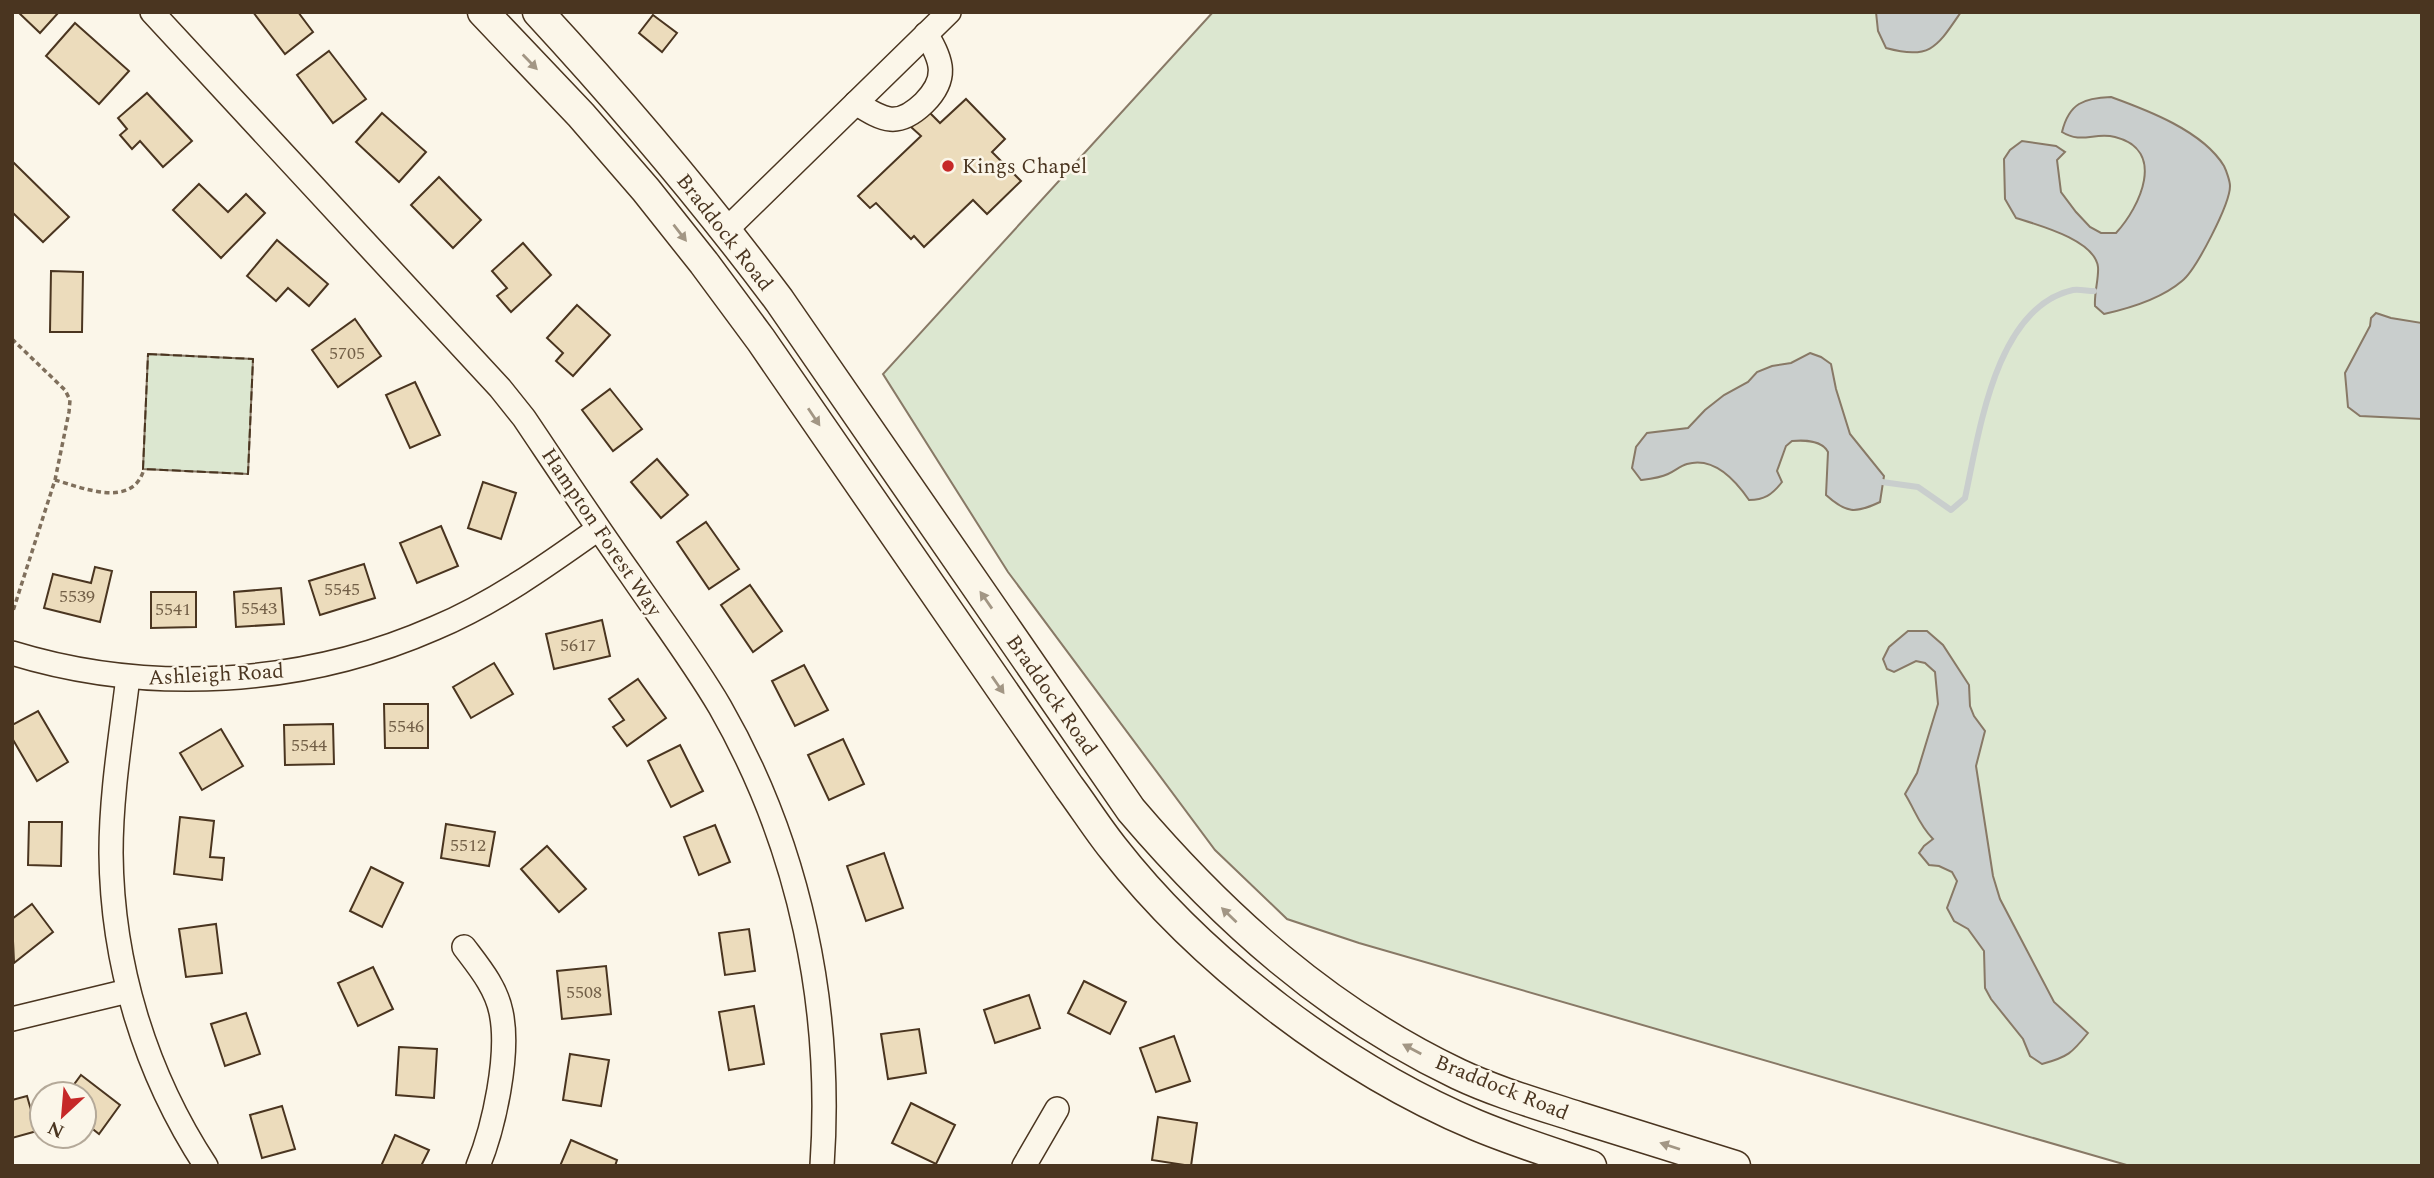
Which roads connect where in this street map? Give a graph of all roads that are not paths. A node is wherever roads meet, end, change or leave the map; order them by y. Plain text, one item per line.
1 (483, 12) edge
2 (538, 12) edge
3 (949, 12) edge
4 (155, 13) edge
5 (926, 34) junction
6 (856, 103) junction
7 (726, 230) junction
8 (598, 529) junction
9 (12, 653) edge
10 (128, 677) junction
11 (464, 947) dead end
12 (128, 991) junction
13 (12, 1019) edge
14 (1057, 1109) dead end
15 (206, 1166) edge
16 (478, 1166) edge
17 (822, 1166) edge
18 (1024, 1166) edge
19 (1591, 1166) edge
20 (1735, 1166) edge

1 -> 19 main road, Braddock Road
2 - 7 main road, Braddock Road
3 - 5 street
4 - 8 street, Hampton Forest Way
5 - 6 street
5 - 6 street
6 - 7 street
20 -> 7 main road, Braddock Road
8 - 10 street, Ashleigh Road
8 - 17 street, Hampton Forest Way
9 - 10 street, Ashleigh Road
10 - 12 street
11 - 16 street
12 - 13 street
12 - 15 street
14 - 18 street

